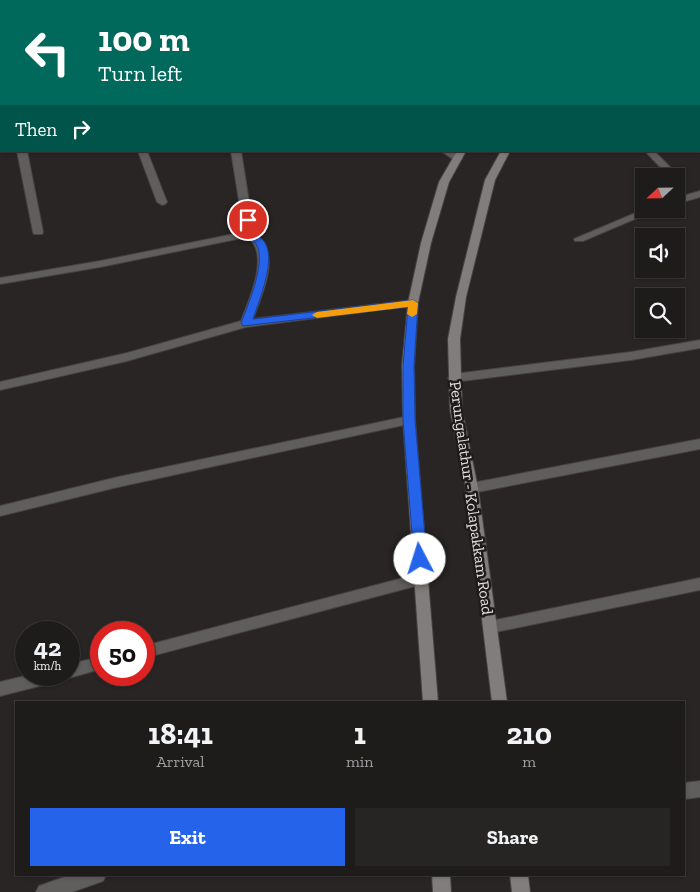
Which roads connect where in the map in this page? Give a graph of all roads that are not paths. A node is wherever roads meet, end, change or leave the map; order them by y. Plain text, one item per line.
1 (22, 152) edge
2 (142, 152) edge
3 (236, 152) edge
4 (505, 152) edge
5 (650, 152) edge
6 (460, 155) edge
7 (664, 167) dead end
8 (700, 194) edge
9 (685, 198) edge
10 (162, 202) dead end
11 (635, 216) edge
12 (38, 232) dead end
13 (249, 234) junction
14 (579, 239) dead end
15 (0, 281) edge
16 (413, 303) junction
17 (246, 323) junction
18 (700, 344) edge
19 (454, 378) junction
20 (0, 386) edge
21 (409, 420) junction
22 (700, 444) edge
23 (472, 488) junction
24 (0, 512) edge
25 (422, 579) junction
26 (700, 584) edge
27 (491, 627) junction
28 (155, 649) edge
29 (15, 685) edge
30 (0, 689) edge
31 (430, 701) edge
32 (499, 701) edge
33 (700, 789) edge
34 (685, 791) edge
35 (94, 876) edge
36 (441, 876) edge
37 (519, 876) edge
38 (45, 892) edge
39 (442, 892) edge
40 (521, 892) edge

1 - 12 street
2 - 10 street
3 - 13 street
4 - 19 main road, Perungalathur - Kolapakkam Road
5 - 7 street
6 - 16 main road
8 - 9 street
11 - 14 street
13 - 15 street
13 - 17 street
16 - 17 street
16 - 21 main road
17 - 20 street
18 - 19 street
19 - 23 main road, Perungalathur - Kolapakkam Road
21 - 24 street
21 - 25 main road
22 - 23 street
23 - 27 main road, Perungalathur - Kolapakkam Road
25 - 28 street
25 - 31 main road
26 - 27 street
27 - 32 main road, Perungalathur - Kolapakkam Road
29 - 30 street
33 - 34 street
35 - 38 street
36 - 39 main road
37 - 40 main road

